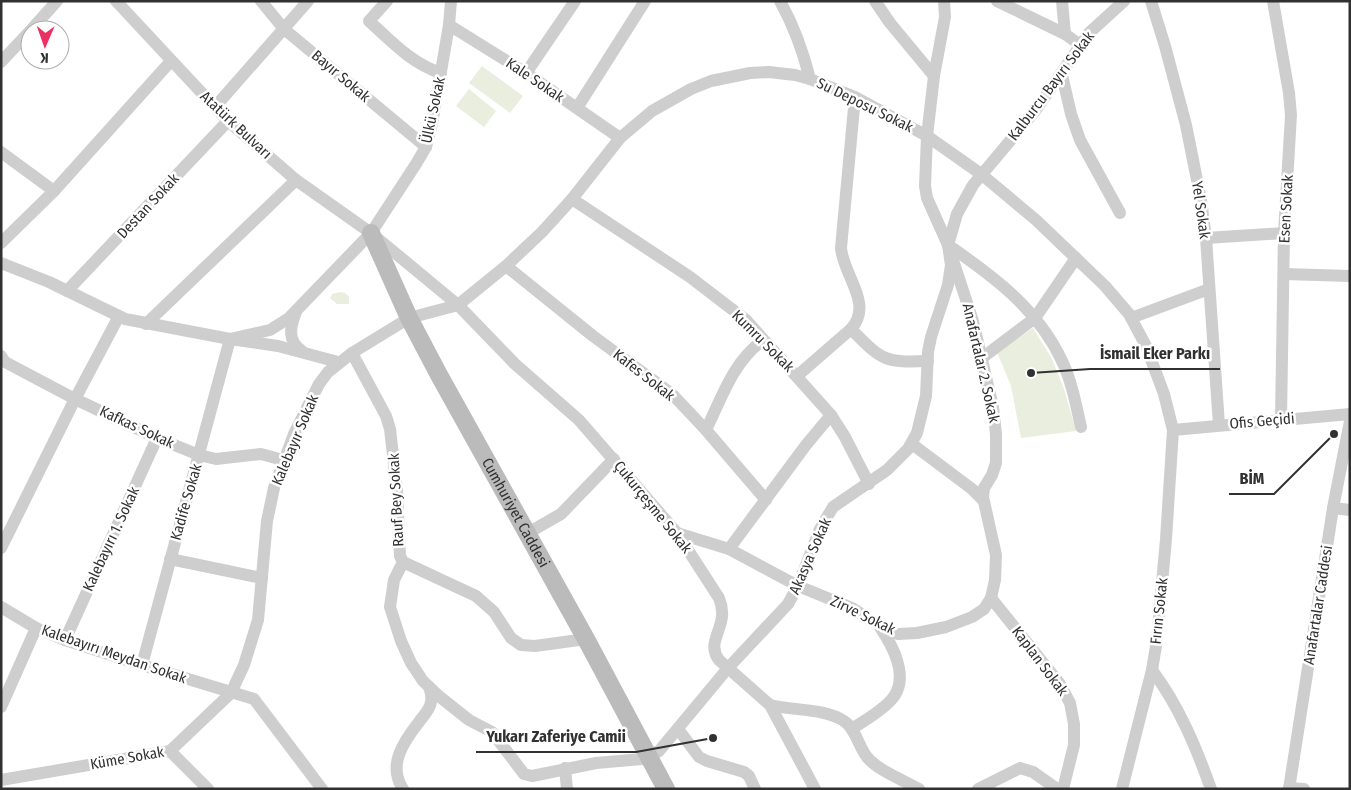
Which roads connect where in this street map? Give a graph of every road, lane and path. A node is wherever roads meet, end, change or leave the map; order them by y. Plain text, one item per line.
1 (57, 1) edge
2 (116, 1) edge
3 (261, 1) edge
4 (308, 1) edge
5 (387, 1) edge
6 (575, 1) edge
7 (645, 1) edge
8 (780, 1) edge
9 (875, 1) edge
10 (944, 1) edge
11 (997, 1) edge
12 (1062, 1) edge
13 (1124, 1) edge
14 (1151, 1) edge
15 (1273, 1) edge
16 (454, 2) edge
17 (1012, 6) edge
18 (39, 20) edge
19 (449, 25) junction
20 (284, 29) junction
21 (1065, 34) junction
22 (20, 41) edge
23 (1080, 45) junction
24 (171, 61) junction
25 (1, 62) edge
26 (440, 73) junction
27 (526, 73) junction
28 (1062, 75) junction
29 (934, 76) junction
30 (810, 79) junction
31 (855, 97) junction
32 (215, 107) junction
33 (577, 108) junction
34 (228, 121) junction
35 (928, 136) junction
36 (620, 138) junction
37 (426, 146) junction
38 (1, 152) edge
39 (981, 174) junction
40 (296, 180) junction
41 (54, 191) junction
42 (572, 199) junction
43 (1120, 214) dead end
44 (371, 233) junction
45 (1284, 233) junction
46 (1206, 238) junction
47 (1, 243) edge
48 (948, 245) junction
49 (1076, 258) junction
50 (1, 264) edge
51 (506, 266) junction
52 (1284, 274) junction
53 (1350, 276) edge
54 (1209, 289) junction
55 (67, 291) junction
56 (458, 305) junction
57 (298, 308) junction
58 (119, 316) junction
59 (409, 318) junction
60 (1035, 318) junction
61 (1131, 318) junction
62 (146, 324) junction
63 (852, 329) junction
64 (230, 339) junction
65 (763, 340) junction
66 (302, 352) junction
67 (352, 353) junction
68 (982, 358) junction
69 (928, 361) junction
70 (3, 362) edge
71 (338, 362) junction
72 (797, 376) junction
73 (75, 398) junction
74 (1350, 414) edge
75 (831, 415) junction
76 (1281, 419) junction
77 (1350, 421) edge
78 (1219, 425) junction
79 (1081, 427) dead end
80 (706, 430) junction
81 (1174, 430) junction
82 (157, 438) junction
83 (912, 444) junction
84 (199, 455) junction
85 (614, 459) junction
86 (283, 460) junction
87 (869, 484) junction
88 (986, 484) junction
89 (972, 489) junction
90 (766, 500) junction
91 (983, 500) junction
92 (1333, 508) junction
93 (1350, 510) edge
94 (677, 533) junction
95 (526, 534) junction
96 (1, 548) edge
97 (729, 549) junction
98 (170, 559) junction
99 (403, 562) junction
100 (262, 578) junction
101 (798, 586) junction
102 (991, 598) junction
103 (1, 607) edge
104 (879, 625) junction
105 (36, 628) junction
106 (910, 634) junction
107 (586, 639) junction
108 (65, 640) junction
109 (895, 656) junction
110 (142, 666) junction
111 (728, 668) junction
112 (1152, 670) junction
113 (429, 687) junction
114 (232, 693) junction
115 (770, 705) junction
116 (1, 707) edge
117 (678, 729) junction
118 (852, 729) junction
119 (170, 751) junction
120 (648, 757) junction
121 (565, 768) junction
122 (1, 780) edge
123 (1289, 788) edge
124 (208, 789) edge
125 (322, 789) edge
126 (403, 789) edge
127 (567, 789) edge
128 (666, 789) edge
129 (755, 789) edge
130 (815, 789) edge
131 (918, 789) edge
132 (978, 789) edge
133 (1057, 789) edge
134 (1063, 789) edge
135 (1122, 789) edge
136 (1211, 789) edge
137 (1304, 789) edge

1 - 18 street
2 - 24 street, Atatürk Bulvarı
3 - 20 street, Bayır Sokak
4 - 20 street
5 - 26 street
6 - 27 street
7 - 33 street
8 - 30 street
9 - 29 street
10 - 29 street
11 - 17 street
12 - 21 street
13 - 23 street, Kalburcu Bayırı Sokak
14 - 46 street, Yel Sokak
15 - 45 street, Esen Sokak
16 - 19 street, Ülkü Sokak
17 - 21 street
19 - 26 street, Ülkü Sokak
19 - 27 street, Kale Sokak
20 - 32 street
20 - 37 street, Bayır Sokak
21 - 23 street
22 - 25 street
23 - 28 street, Kalburcu Bayırı Sokak
24 - 32 street, Atatürk Bulvarı
24 - 41 street
26 - 37 street, Ülkü Sokak
27 - 33 street, Kale Sokak
28 - 39 street, Kalburcu Bayırı Sokak
28 - 43 street
29 - 35 street
30 - 31 street, Su Deposu Sokak
30 - 36 street, Su Deposu Sokak
31 - 35 street, Su Deposu Sokak
31 - 63 street
32 - 34 street, Atatürk Bulvarı
33 - 36 street, Kale Sokak
34 - 40 street, Atatürk Bulvarı
34 - 55 street, Destan Sokak
35 - 39 street, Su Deposu Sokak
35 - 48 street
36 - 42 street, Su Deposu Sokak
37 - 44 street, Ülkü Sokak
38 - 41 street
39 - 48 street, Akasya Sokak
39 - 49 street, Su Deposu Sokak
40 - 44 street, Atatürk Bulvarı
40 - 62 street
41 - 47 street
42 - 51 street, Su Deposu Sokak
42 - 65 street, Kumru Sokak
44 - 56 street, Çukurçeşme Sokak
44 - 57 street, Ülkü Sokak
44 - 59 main road, Cumhuriyet Caddesi
45 - 46 street
45 - 52 street, Esen Sokak
46 - 54 street, Yel Sokak
48 - 60 street
48 - 68 street, Anafartalar 2. Sokak
48 - 69 street, Akasya Sokak
49 - 60 street
49 - 61 street, Su Deposu Sokak
50 - 55 street
51 - 56 street, Su Deposu Sokak
51 - 80 street, Kafes Sokak
52 - 53 street
52 - 76 street, Esen Sokak
54 - 61 street
54 - 78 street, Yel Sokak
55 - 58 street
56 - 59 street, Su Deposu Sokak
56 - 85 street, Çukurçeşme Sokak
57 - 64 street, Ülkü Sokak
57 - 66 street
58 - 62 street
58 - 73 street
59 - 67 street, Kalebayır Sokak
59 - 95 main road, Cumhuriyet Caddesi
60 - 68 street
60 - 79 street
61 - 81 street, Su Deposu Sokak
62 - 64 street
63 - 69 street
63 - 72 street
64 - 66 street
64 - 84 street, Kadife Sokak
65 - 72 street, Kumru Sokak
65 - 80 street
66 - 71 street
67 - 71 street, Kalebayır Sokak
67 - 99 street, Rauf Bey Sokak
68 - 88 street, Anafartalar 2. Sokak
69 - 83 street, Akasya Sokak
70 - 73 street, Kafkas Sokak
71 - 86 street, Kalebayır Sokak
72 - 75 street, Kumru Sokak
73 - 82 street, Kafkas Sokak
73 - 96 street
74 - 76 street, Ofis Geçidi
75 - 87 street, Kumru Sokak
75 - 90 street
76 - 78 street, Ofis Geçidi
77 - 92 street, Anafartalar Caddesi
78 - 81 street, Ofis Geçidi
80 - 90 street, Kafes Sokak
81 - 112 street, Fırın Sokak
82 - 84 street, Kafkas Sokak
82 - 108 street, Kalebayırı 1. Sokak
83 - 87 street, Akasya Sokak
83 - 89 street
84 - 86 street, Kafkas Sokak
84 - 98 street, Kadife Sokak
85 - 94 street, Çukurçeşme Sokak
85 - 95 street
86 - 100 street, Kalebayır Sokak
87 - 101 street, Akasya Sokak
88 - 89 street
88 - 91 street, Anafartalar 2. Sokak
89 - 91 street
90 - 97 street
91 - 102 street, Anafartalar 2. Sokak
92 - 93 street
92 - 123 street, Anafartalar Caddesi
94 - 97 street, Zirve Sokak
94 - 111 street, Çukurçeşme Sokak
95 - 107 main road, Cumhuriyet Caddesi
97 - 101 street, Zirve Sokak
98 - 100 street
98 - 110 street, Kadife Sokak
99 - 107 street, Rauf Bey Sokak
99 - 113 street
100 - 114 street, Kalebayır Sokak
101 - 104 street, Zirve Sokak
101 - 111 street, Akasya Sokak
102 - 106 street, Zirve Sokak
102 - 134 street, Kaplan Sokak
103 - 105 street, Kalebayırı Meydan Sokak
104 - 106 street, Zirve Sokak
104 - 109 street
105 - 108 street, Kalebayırı Meydan Sokak
105 - 116 street
106 - 109 street
107 - 120 main road, Cumhuriyet Caddesi
108 - 110 street, Kalebayırı Meydan Sokak
109 - 118 street
110 - 114 street, Kalebayırı Meydan Sokak
111 - 115 street, Çukurçeşme Sokak
111 - 117 street, Akasya Sokak
112 - 135 street, Fırın Sokak
112 - 136 street
113 - 121 street
113 - 126 street
114 - 119 street, Küme Sokak
114 - 125 street, Kalebayırı Meydan Sokak
115 - 118 street
115 - 130 street, Çukurçeşme Sokak
117 - 120 street, Akasya Sokak
117 - 129 street
118 - 131 street
119 - 122 street, Küme Sokak
119 - 124 street
120 - 121 street
120 - 128 main road, Cumhuriyet Caddesi
121 - 127 street
123 - 137 street
132 - 133 street

